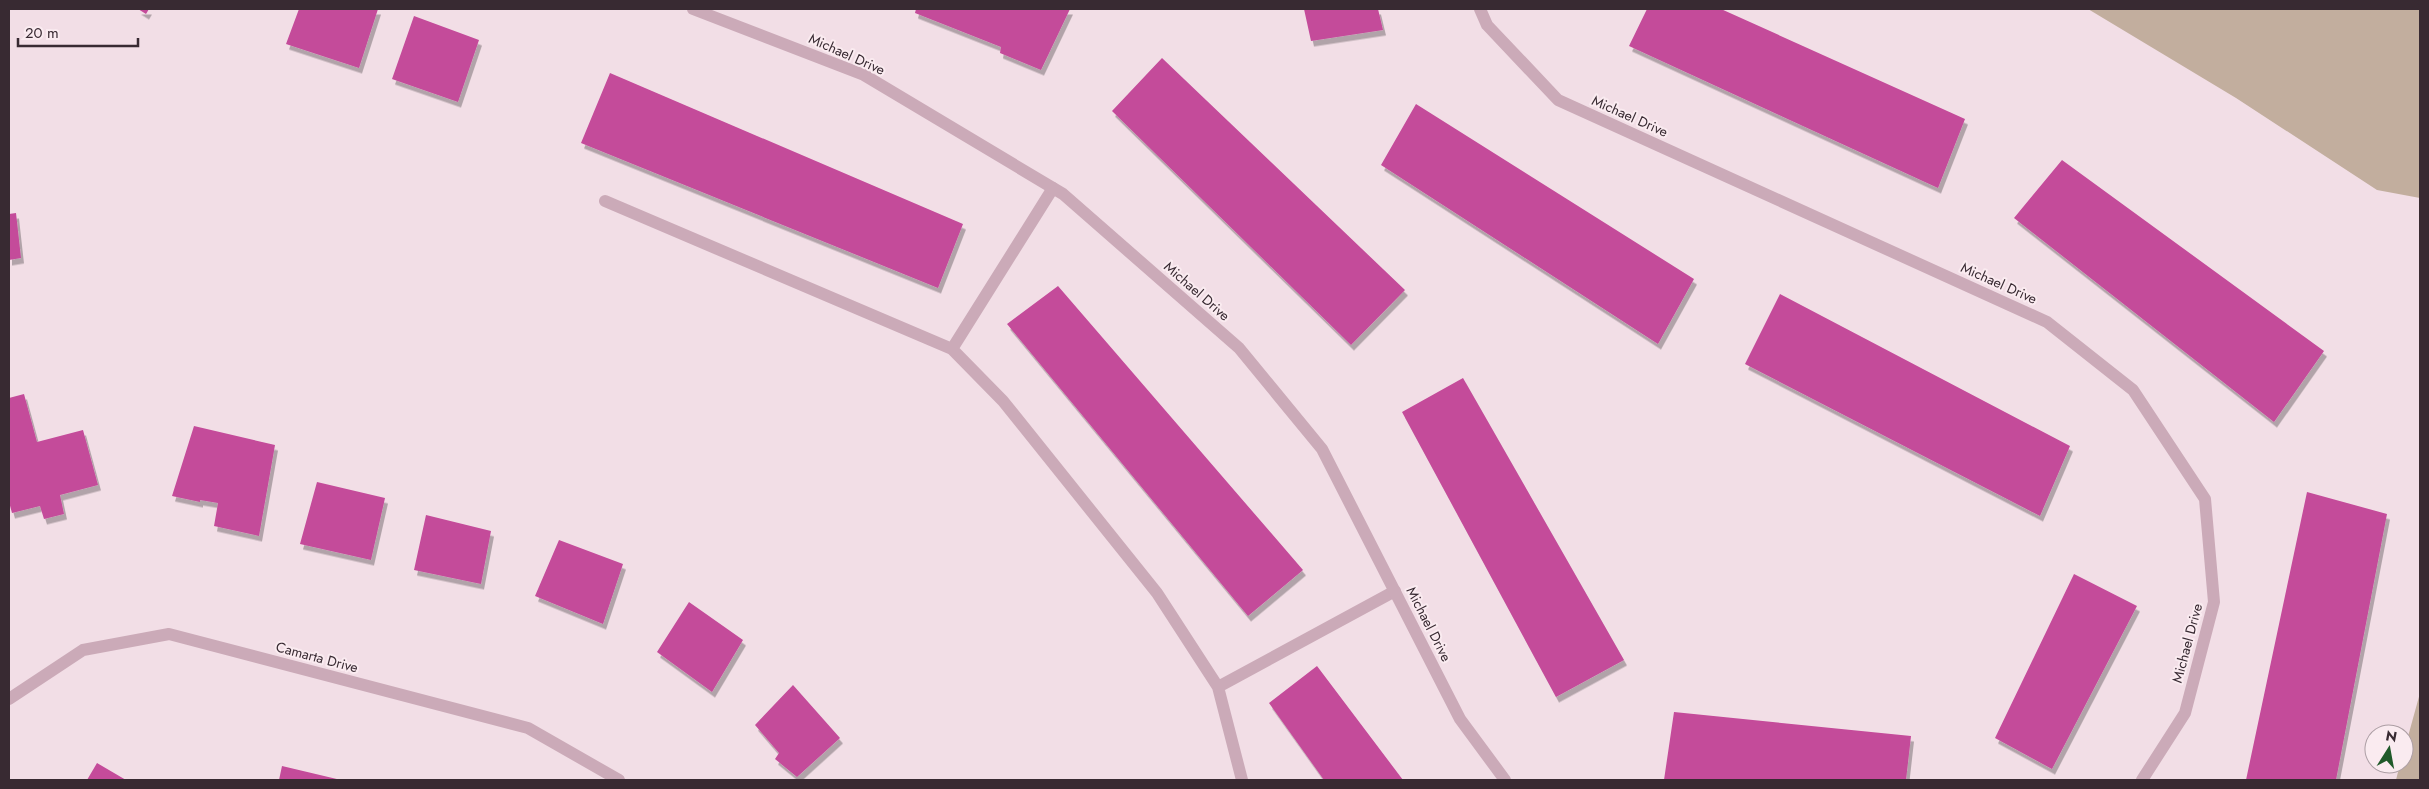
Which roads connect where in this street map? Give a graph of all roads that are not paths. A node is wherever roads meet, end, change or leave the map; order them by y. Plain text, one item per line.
1 (693, 9) edge
2 (1480, 9) edge
3 (1053, 188) junction
4 (605, 202) dead end
5 (952, 349) junction
6 (1395, 591) junction
7 (1218, 687) junction
8 (9, 699) edge
9 (619, 780) edge
10 (1242, 780) edge
11 (1505, 780) edge
12 (2142, 780) edge

1 - 3 street, Michael Drive
2 - 12 street, Michael Drive
3 - 5 street
3 - 6 street, Michael Drive
4 - 5 street
5 - 7 street
6 - 7 street
6 - 11 street, Michael Drive
7 - 10 street
8 - 9 street, Camarta Drive

